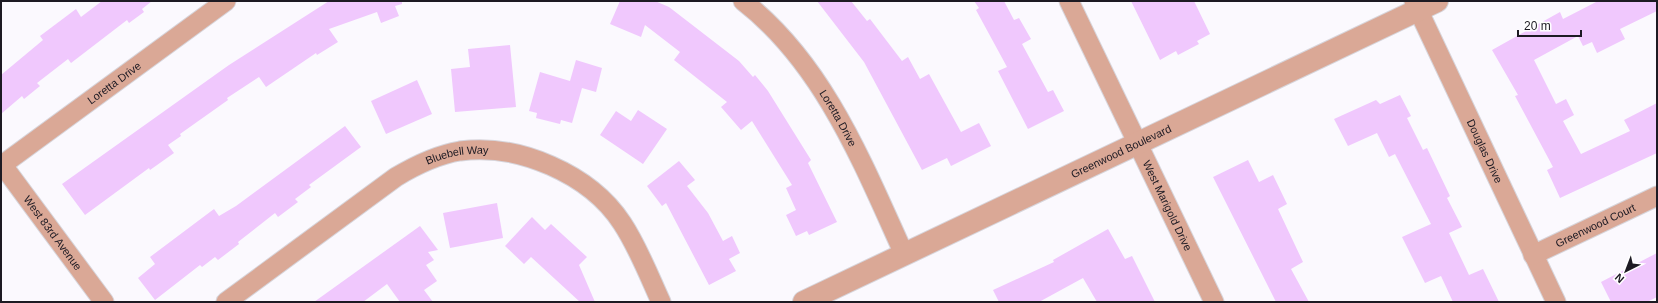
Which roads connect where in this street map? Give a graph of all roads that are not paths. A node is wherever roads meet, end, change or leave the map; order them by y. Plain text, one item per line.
1 (226, 1) edge
2 (743, 1) edge
3 (1069, 1) edge
4 (1423, 4) edge
5 (1138, 144) junction
6 (2, 164) edge
7 (1657, 196) edge
8 (904, 254) junction
9 (1533, 255) junction
10 (104, 302) edge
11 (226, 302) edge
12 (661, 302) edge
13 (804, 302) edge
14 (1214, 302) edge
15 (1556, 302) edge

1 - 6 street, Loretta Drive
2 - 8 street, Loretta Drive
3 - 5 street, West Marigold Drive
4 - 5 street, Greenwood Boulevard
4 - 9 street, Douglas Drive
5 - 8 street, Greenwood Boulevard
5 - 14 street, West Marigold Drive
6 - 10 street, West 83rd Avenue
7 - 9 street, Greenwood Court
8 - 13 street, Greenwood Boulevard
9 - 15 street, Douglas Drive
11 - 12 street, Bluebell Way

